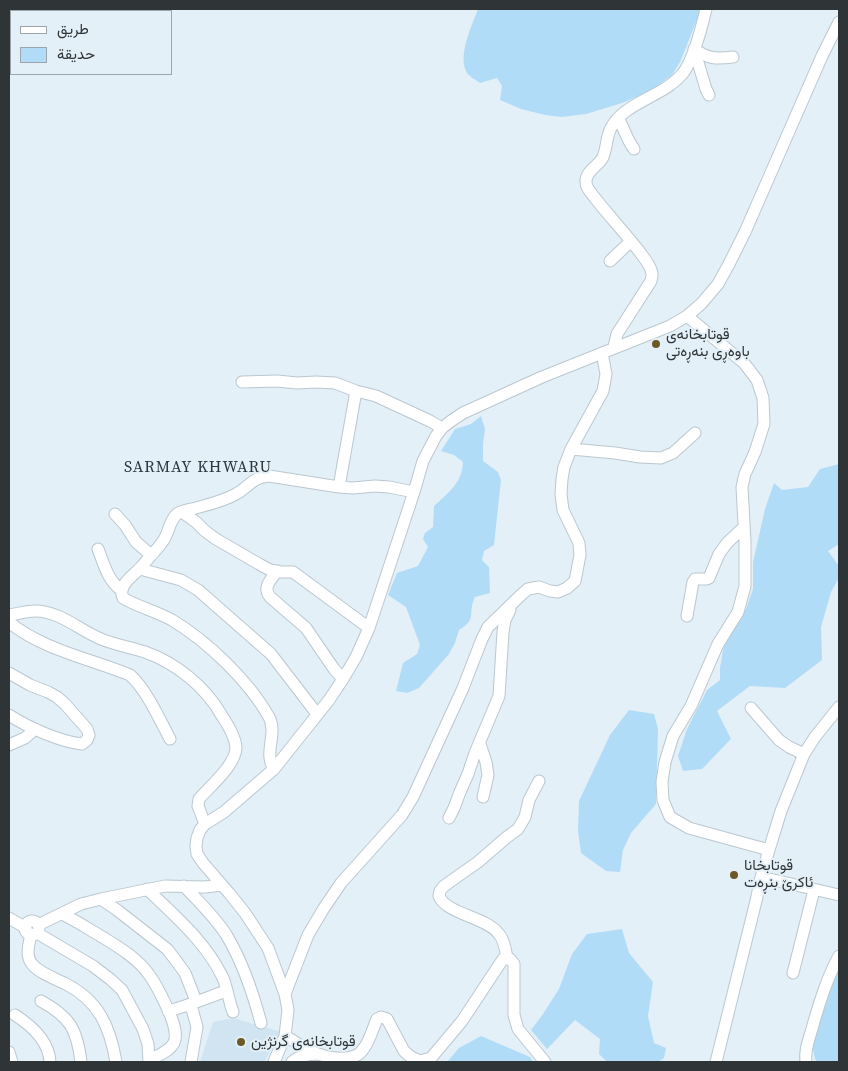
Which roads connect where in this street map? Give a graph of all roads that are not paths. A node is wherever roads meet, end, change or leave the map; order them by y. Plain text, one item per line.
1 (706, 9) edge
2 (839, 22) edge
3 (694, 49) junction
4 (733, 57) dead end
5 (710, 95) dead end
6 (618, 118) junction
7 (634, 149) dead end
8 (632, 241) junction
9 (610, 261) dead end
10 (688, 316) junction
11 (614, 348) junction
12 (602, 353) junction
13 (242, 382) dead end
14 (356, 391) junction
15 (442, 428) junction
16 (695, 433) dead end
17 (571, 449) junction
18 (338, 487) junction
19 (414, 492) junction
20 (182, 512) junction
21 (115, 514) dead end
22 (744, 527) junction
23 (98, 549) dead end
24 (151, 555) junction
25 (140, 569) junction
26 (277, 571) junction
27 (121, 590) junction
28 (513, 603) junction
29 (9, 615) edge
30 (687, 616) dead end
31 (9, 622) edge
32 (369, 628) junction
33 (9, 673) edge
34 (344, 679) junction
35 (839, 707) edge
36 (751, 708) dead end
37 (317, 714) junction
38 (9, 715) edge
39 (35, 729) junction
40 (170, 739) dead end
41 (480, 744) junction
42 (9, 745) edge
43 (804, 754) junction
44 (274, 769) junction
45 (539, 781) dead end
46 (482, 797) dead end
47 (449, 818) dead end
48 (205, 824) junction
49 (769, 850) junction
50 (761, 877) junction
51 (222, 885) junction
52 (184, 886) junction
53 (147, 889) junction
54 (814, 890) junction
55 (839, 895) edge
56 (101, 899) junction
57 (62, 914) junction
58 (9, 918) edge
59 (33, 930) junction
60 (839, 956) edge
61 (507, 959) junction
62 (793, 973) dead end
63 (226, 992) junction
64 (285, 994) junction
65 (41, 1001) dead end
66 (193, 1003) junction
67 (168, 1011) junction
68 (233, 1012) dead end
69 (15, 1015) dead end
70 (261, 1023) dead end
71 (285, 1036) junction
72 (9, 1052) edge
73 (319, 1054) junction
74 (149, 1061) edge
75 (12, 1062) edge
76 (50, 1062) edge
77 (81, 1062) edge
78 (116, 1062) edge
79 (191, 1062) edge
80 (274, 1062) edge
81 (292, 1062) edge
82 (545, 1062) edge
83 (716, 1062) edge
84 (806, 1062) edge

1 - 3 street
2 - 10 street
3 - 4 street
3 - 5 street
3 - 6 street
6 - 7 street
6 - 8 street
8 - 9 street
8 - 11 street
10 - 11 street
10 - 22 street
11 - 12 street
12 - 15 street
12 - 17 street
13 - 14 street
14 - 15 street
14 - 18 street
15 - 19 street
16 - 17 street
17 - 28 street
18 - 19 street
18 - 20 street
19 - 32 street
20 - 24 street
20 - 26 street
21 - 24 street
22 - 30 street
22 - 49 street
23 - 27 street
24 - 25 street
25 - 27 street
25 - 37 street
26 - 32 street
26 - 34 street
27 - 44 street
28 - 41 street
28 - 64 street
29 - 48 street
31 - 40 street
32 - 34 street
33 - 39 street
34 - 37 street
35 - 43 street
36 - 43 street
37 - 44 street
38 - 39 street
39 - 42 street
41 - 46 street
41 - 47 street
43 - 49 street
44 - 48 street
45 - 61 street
48 - 51 street
49 - 50 street
50 - 54 street
50 - 83 street
51 - 52 street
51 - 64 street
52 - 53 street
52 - 70 street
53 - 56 street
53 - 63 street
54 - 55 street
54 - 62 street
56 - 57 street
56 - 66 street
57 - 59 street
57 - 67 street
58 - 59 street
59 - 74 street
59 - 78 street
60 - 84 street
61 - 73 street
61 - 82 street
63 - 66 street
63 - 68 street
64 - 71 street
65 - 77 street
66 - 67 street
66 - 79 street
67 - 74 street
69 - 76 street
71 - 73 street
71 - 80 street
72 - 75 street
73 - 81 street

